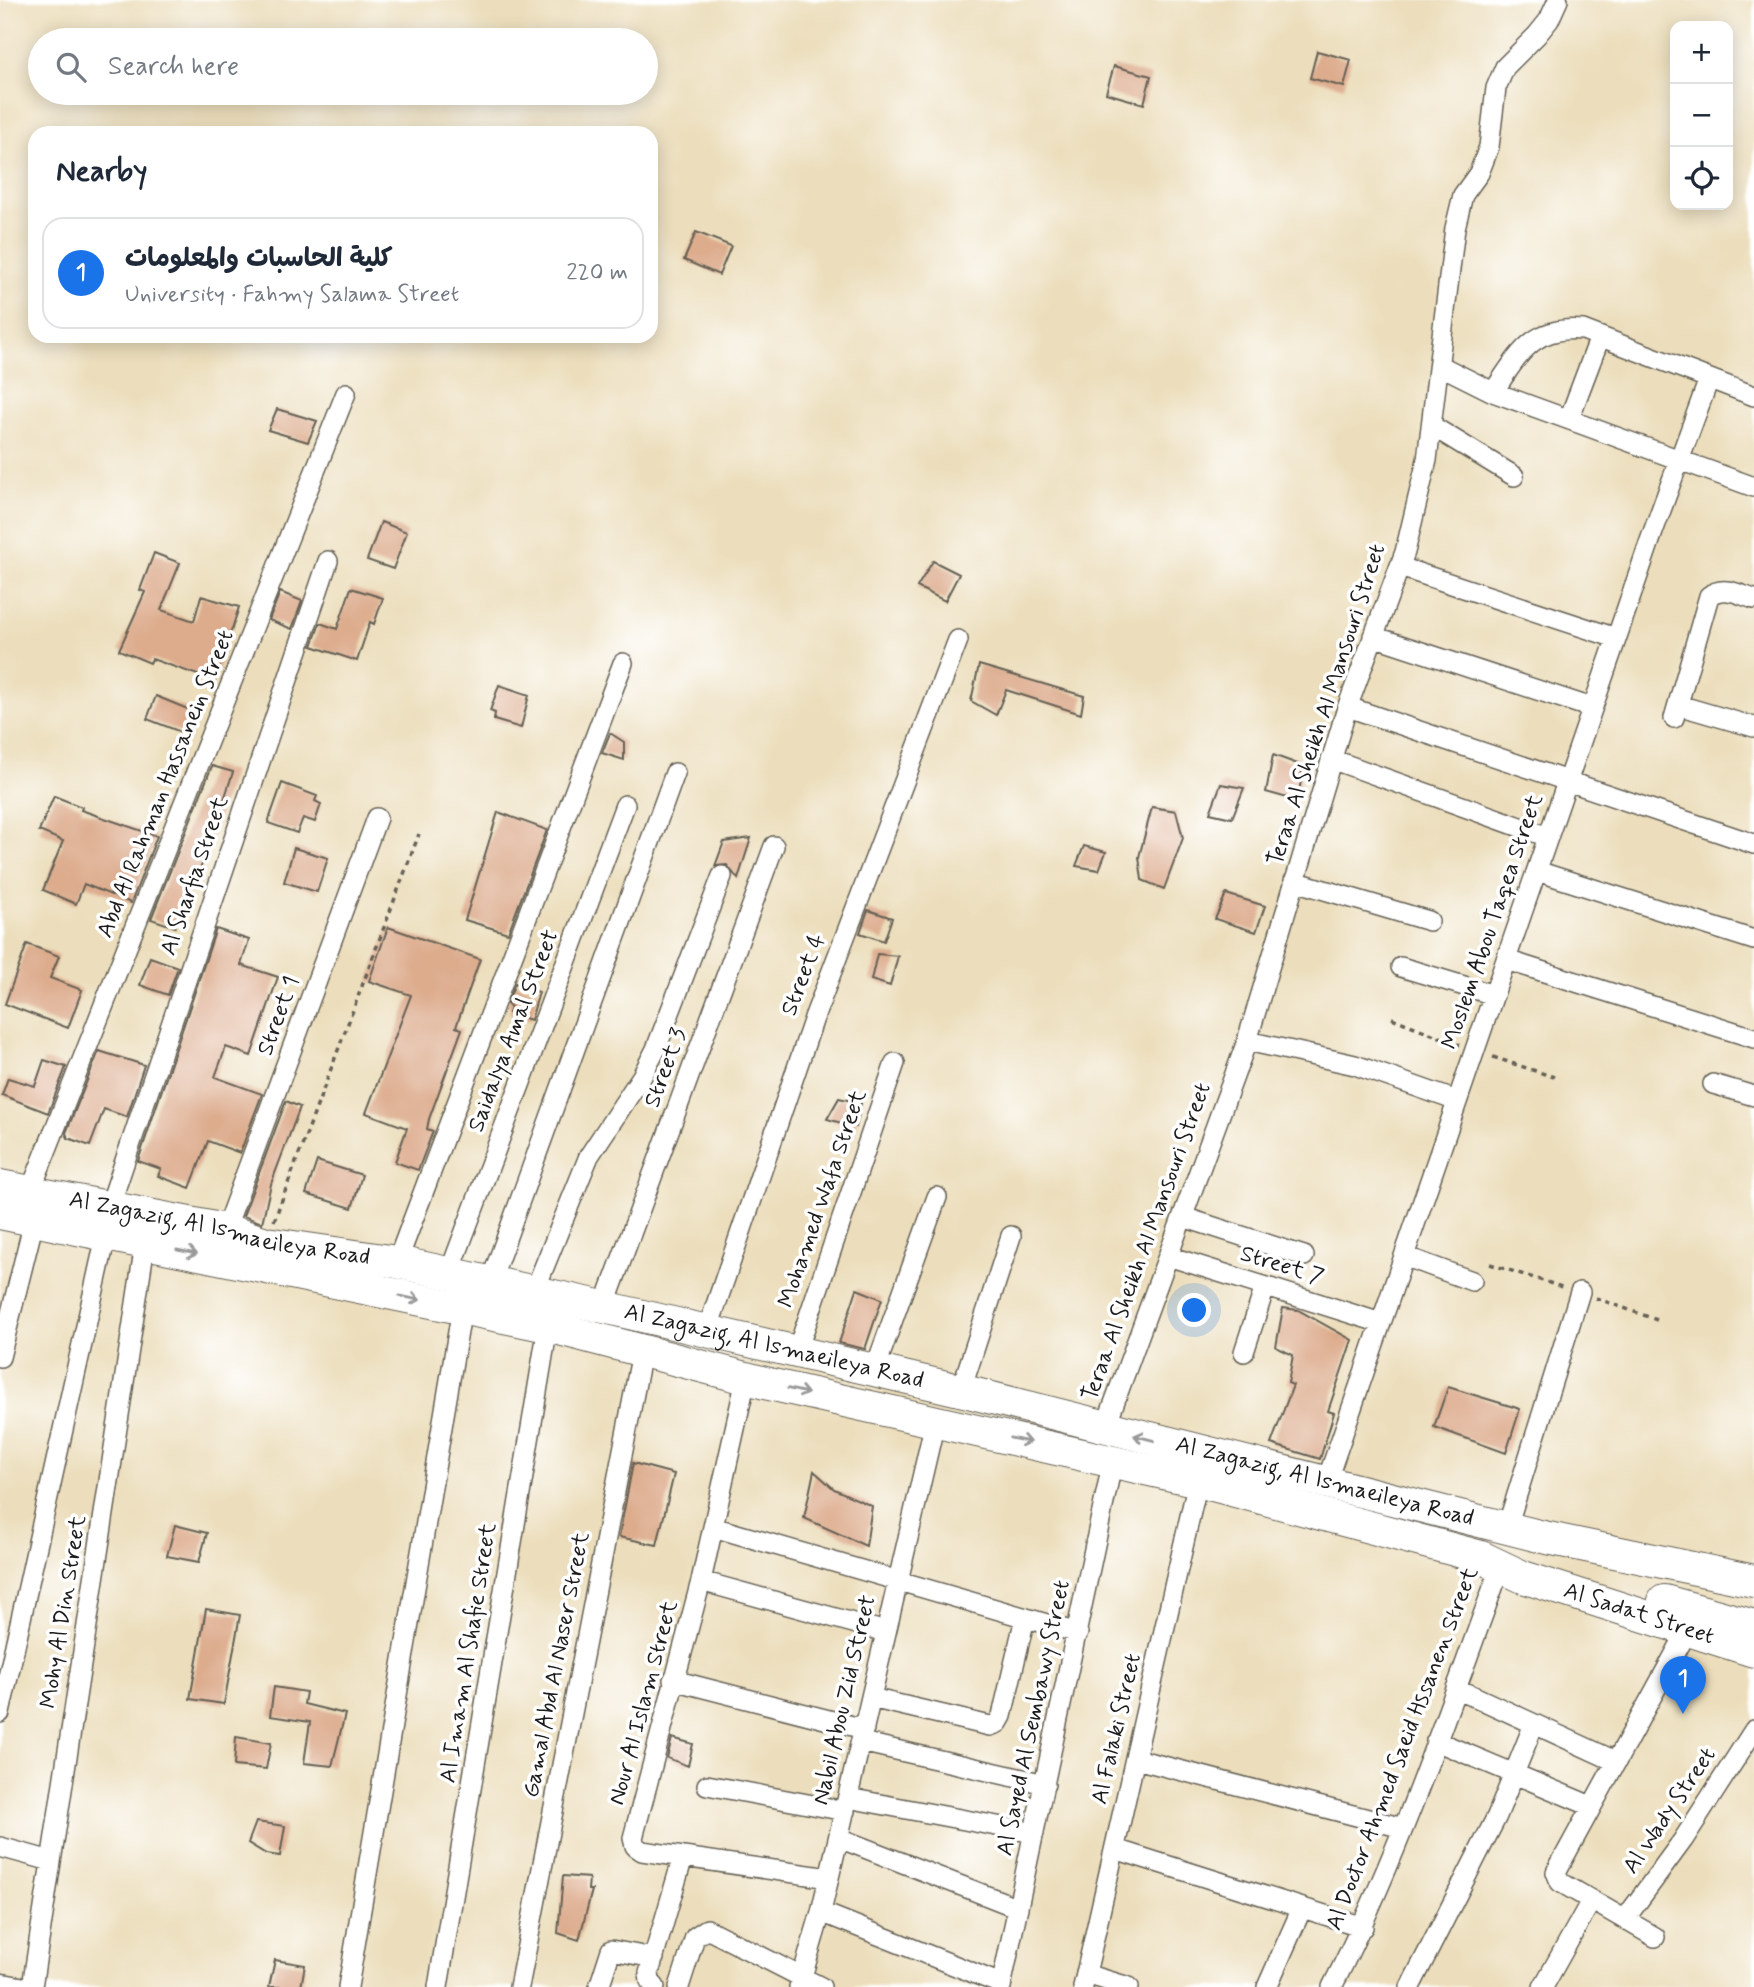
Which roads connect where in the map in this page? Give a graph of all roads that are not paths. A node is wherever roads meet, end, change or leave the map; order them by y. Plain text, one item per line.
1 (1558, 0) edge
2 (1600, 337) junction
3 (1439, 365) junction
4 (1709, 379) junction
5 (1493, 392) junction
6 (346, 393) dead end
7 (1754, 396) edge
8 (1569, 419) junction
9 (1432, 426) junction
10 (1679, 460) junction
11 (1514, 477) dead end
12 (1754, 487) edge
13 (328, 561) dead end
14 (1400, 567) junction
15 (1754, 599) edge
16 (1373, 636) junction
17 (1616, 638) junction
18 (958, 640) dead end
19 (623, 663) dead end
20 (1348, 706) junction
21 (1592, 708) junction
22 (1754, 727) edge
23 (1331, 759) junction
24 (675, 774) dead end
25 (1567, 783) junction
26 (625, 805) dead end
27 (377, 818) dead end
28 (1548, 837) junction
29 (1754, 844) edge
30 (774, 846) dead end
31 (1537, 871) junction
32 (722, 876) dead end
33 (1294, 881) junction
34 (1429, 921) dead end
35 (1754, 940) edge
36 (1506, 960) junction
37 (1401, 967) dead end
38 (1494, 995) junction
39 (1754, 1038) edge
40 (1247, 1041) junction
41 (895, 1063) dead end
42 (1713, 1084) dead end
43 (1754, 1096) edge
44 (1457, 1101) junction
45 (0, 1186) edge
46 (937, 1197) dead end
47 (32, 1207) junction
48 (0, 1213) edge
49 (1183, 1217) junction
50 (108, 1222) junction
51 (225, 1230) junction
52 (1011, 1236) dead end
53 (145, 1244) junction
54 (1168, 1256) junction
55 (1304, 1256) dead end
56 (1404, 1256) junction
57 (397, 1262) junction
58 (449, 1274) junction
59 (1472, 1281) dead end
60 (491, 1283) junction
61 (1265, 1287) junction
62 (534, 1292) junction
63 (1580, 1292) road end
64 (604, 1307) junction
65 (462, 1308) junction
66 (1381, 1323) junction
67 (548, 1326) junction
68 (692, 1328) junction
69 (743, 1340) junction
70 (797, 1351) junction
71 (1244, 1352) dead end
72 (653, 1355) junction
73 (0, 1357) edge
74 (874, 1372) junction
75 (740, 1377) junction
76 (961, 1391) junction
77 (935, 1422) junction
78 (1105, 1428) junction
79 (1113, 1460) junction
80 (1198, 1481) junction
81 (1326, 1483) junction
82 (713, 1527) junction
83 (1507, 1527) junction
84 (1543, 1536) junction
85 (1512, 1572) junction
86 (701, 1581) junction
87 (898, 1581) junction
88 (1754, 1581) edge
89 (1754, 1604) edge
90 (1025, 1618) junction
91 (1754, 1626) edge
92 (1688, 1630) junction
93 (886, 1632) junction
94 (1078, 1633) junction
95 (1754, 1651) edge
96 (673, 1680) junction
97 (1455, 1688) junction
98 (871, 1698) junction
99 (0, 1713) edge
100 (1534, 1724) junction
101 (1754, 1730) edge
102 (862, 1735) junction
103 (1436, 1741) junction
104 (1136, 1759) junction
105 (1615, 1761) junction
106 (1514, 1774) junction
107 (1045, 1784) junction
108 (707, 1785) dead end
109 (846, 1805) junction
110 (1591, 1806) junction
111 (1403, 1828) junction
112 (1034, 1833) junction
113 (839, 1838) junction
114 (0, 1847) edge
115 (1115, 1849) junction
116 (683, 1857) junction
117 (51, 1861) junction
118 (829, 1878) junction
119 (1591, 1900) junction
120 (1018, 1908) junction
121 (1302, 1908) junction
122 (821, 1912) junction
123 (1625, 1919) junction
124 (1363, 1927) junction
125 (1655, 1937) dead end
126 (654, 1958) junction
127 (1084, 1980) edge
128 (0, 1983) edge
129 (808, 1984) edge
130 (1001, 1985) edge
131 (23, 1987) edge
132 (32, 1987) edge
133 (348, 1987) edge
134 (438, 1987) edge
135 (519, 1987) edge
136 (599, 1987) edge
137 (655, 1987) edge
138 (679, 1987) edge
139 (1129, 1987) edge
140 (1267, 1987) edge
141 (1332, 1987) edge
142 (1410, 1987) edge
143 (1542, 1987) edge

1 - 3 street, Teraa Al Sheikh Al Mansouri Street
2 - 4 street
2 - 5 street
2 - 8 street
3 - 5 street
3 - 9 street, Teraa Al Sheikh Al Mansouri Street
4 - 7 street
4 - 10 street, Moslem Abou Taqea Street
5 - 8 street
6 - 47 street, Abd Al Rahman Hassanein Street
8 - 10 street
9 - 11 street
9 - 14 street, Teraa Al Sheikh Al Mansouri Street
10 - 12 street
10 - 17 street, Moslem Abou Taqea Street
13 - 50 street, Al Sharfia Street
14 - 16 street, Teraa Al Sheikh Al Mansouri Street
14 - 17 street
15 - 22 street
16 - 20 street, Teraa Al Sheikh Al Mansouri Street
16 - 21 street
17 - 21 street, Moslem Abou Taqea Street
18 - 68 street, Street 4
19 - 57 street
20 - 23 street, Teraa Al Sheikh Al Mansouri Street
20 - 25 street
21 - 25 street, Moslem Abou Taqea Street
23 - 28 street
23 - 33 street, Teraa Al Sheikh Al Mansouri Street
24 - 60 street
25 - 28 street, Moslem Abou Taqea Street
25 - 29 street
26 - 58 street, Saidalya Amal Street
27 - 51 street, Street 1
28 - 31 street, Moslem Abou Taqea Street
30 - 64 street, Street 3
31 - 35 street
31 - 36 street, Moslem Abou Taqea Street
32 - 62 street
33 - 34 street
33 - 40 street, Teraa Al Sheikh Al Mansouri Street
36 - 38 street, Moslem Abou Taqea Street
36 - 39 street
37 - 38 street
38 - 44 street, Moslem Abou Taqea Street
40 - 44 street
40 - 49 street, Teraa Al Sheikh Al Mansouri Street
41 - 70 street, Mohamed Wafa Street
42 - 43 street
44 - 56 street, Moslem Abou Taqea Street
45 - 47 highway, Al Zagazig, Al Ismaeileya Road
46 - 74 street
47 - 48 highway, Al Zagazig, Al Ismaeileya Road
47 - 50 highway, Al Zagazig, Al Ismaeileya Road
47 - 73 street, Abd Al Rahman Hassanein Street
49 - 54 street, Teraa Al Sheikh Al Mansouri Street
49 - 55 street
50 - 51 highway, Al Zagazig, Al Ismaeileya Road
50 - 53 highway, Al Zagazig, Al Ismaeileya Road
50 - 99 street, Al Sharfia Street
51 - 57 highway, Al Zagazig, Al Ismaeileya Road
52 - 76 street
53 -> 65 highway, Al Zagazig, Al Ismaeileya Road
53 - 117 street, Mohy Al Din Street
54 - 61 street, Street 7
54 - 78 street, Teraa Al Sheikh Al Mansouri Street
56 - 59 street
56 - 66 street, Moslem Abou Taqea Street
57 - 58 highway, Al Zagazig, Al Ismaeileya Road
58 - 60 highway, Al Zagazig, Al Ismaeileya Road
60 - 62 highway, Al Zagazig, Al Ismaeileya Road
61 - 66 street, Street 7
61 - 71 street
62 - 64 highway, Al Zagazig, Al Ismaeileya Road
63 - 83 street
64 - 68 highway, Al Zagazig, Al Ismaeileya Road
65 - 67 highway, Al Zagazig, Al Ismaeileya Road
65 - 133 street
66 - 81 street, Moslem Abou Taqea Street
67 - 72 highway, Al Zagazig, Al Ismaeileya Road
67 - 134 street, Al Imam Al Shafie Street
68 - 69 highway, Al Zagazig, Al Ismaeileya Road
68 - 72 highway
69 - 70 highway, Al Zagazig, Al Ismaeileya Road
69 - 75 highway
70 - 74 highway, Al Zagazig, Al Ismaeileya Road
72 - 75 highway, Al Zagazig, Al Ismaeileya Road
72 - 135 street, Gamal Abd Al Naser Street
74 - 76 highway, Al Zagazig, Al Ismaeileya Road
75 -> 77 highway, Al Zagazig, Al Ismaeileya Road
75 - 82 street, Nour Al Islam Street
76 - 78 highway, Al Zagazig, Al Ismaeileya Road
77 -> 79 highway, Al Zagazig, Al Ismaeileya Road
77 - 87 street, Nabil Abou Zid Street
81 -> 78 highway, Al Zagazig, Al Ismaeileya Road
79 - 80 highway, Al Zagazig, Al Ismaeileya Road
79 - 94 street, Al Sayed Al Sembawy Street
80 - 85 highway, Al Zagazig, Al Ismaeileya Road
80 - 104 street, Al Falaki Street
81 - 83 highway, Al Zagazig, Al Ismaeileya Road
82 - 86 street, Nour Al Islam Street
82 - 87 street
83 - 84 highway, Al Zagazig, Al Ismaeileya Road
84 - 88 highway, Al Sadat Street
84 - 89 highway
85 - 91 highway
85 - 92 highway, Al Sadat Street
85 - 97 street, Al Doctor Ahmed Saeid Hssanen Street
86 - 93 street
86 - 96 street, Nour Al Islam Street
87 - 90 street
87 - 93 street, Nabil Abou Zid Street
90 - 94 street
90 - 98 street
92 - 95 highway, Al Sadat Street
92 - 105 street
93 - 98 street, Nabil Abou Zid Street
94 - 107 street, Al Sayed Al Sembawy Street
96 - 102 street
96 - 116 street, Nour Al Islam Street
97 - 100 street
97 - 103 street, Al Doctor Ahmed Saeid Hssanen Street
98 - 102 street, Nabil Abou Zid Street
100 - 105 street
100 - 106 street
101 - 123 street, Al Wady Street
102 - 107 street
102 - 109 street, Nabil Abou Zid Street
103 - 106 street
103 - 111 street, Al Doctor Ahmed Saeid Hssanen Street
104 - 111 street
104 - 115 street, Al Falaki Street
105 - 110 street
106 - 110 street
106 - 142 street
107 - 112 street, Al Sayed Al Sembawy Street
108 - 109 street
109 - 112 street
109 - 113 street, Nabil Abou Zid Street
110 - 119 street
111 - 124 street, Al Doctor Ahmed Saeid Hssanen Street
112 - 120 street, Al Sayed Al Sembawy Street
113 - 118 street, Nabil Abou Zid Street
113 - 120 street
114 - 117 street
115 - 121 street
115 - 127 street, Al Falaki Street
116 - 118 street, Nour Al Islam Street
116 - 126 street
117 - 132 street, Mohy Al Din Street
118 - 122 street, Nabil Abou Zid Street
119 - 123 street
119 - 143 street
120 - 130 street, Al Sayed Al Sembawy Street
121 - 124 street
121 - 140 street
122 - 129 street, Nabil Abou Zid Street
122 - 130 street
123 - 125 street
124 - 141 street, Al Doctor Ahmed Saeid Hssanen Street
126 - 136 street
126 - 137 street
127 - 139 street
128 - 131 street
129 - 138 street

